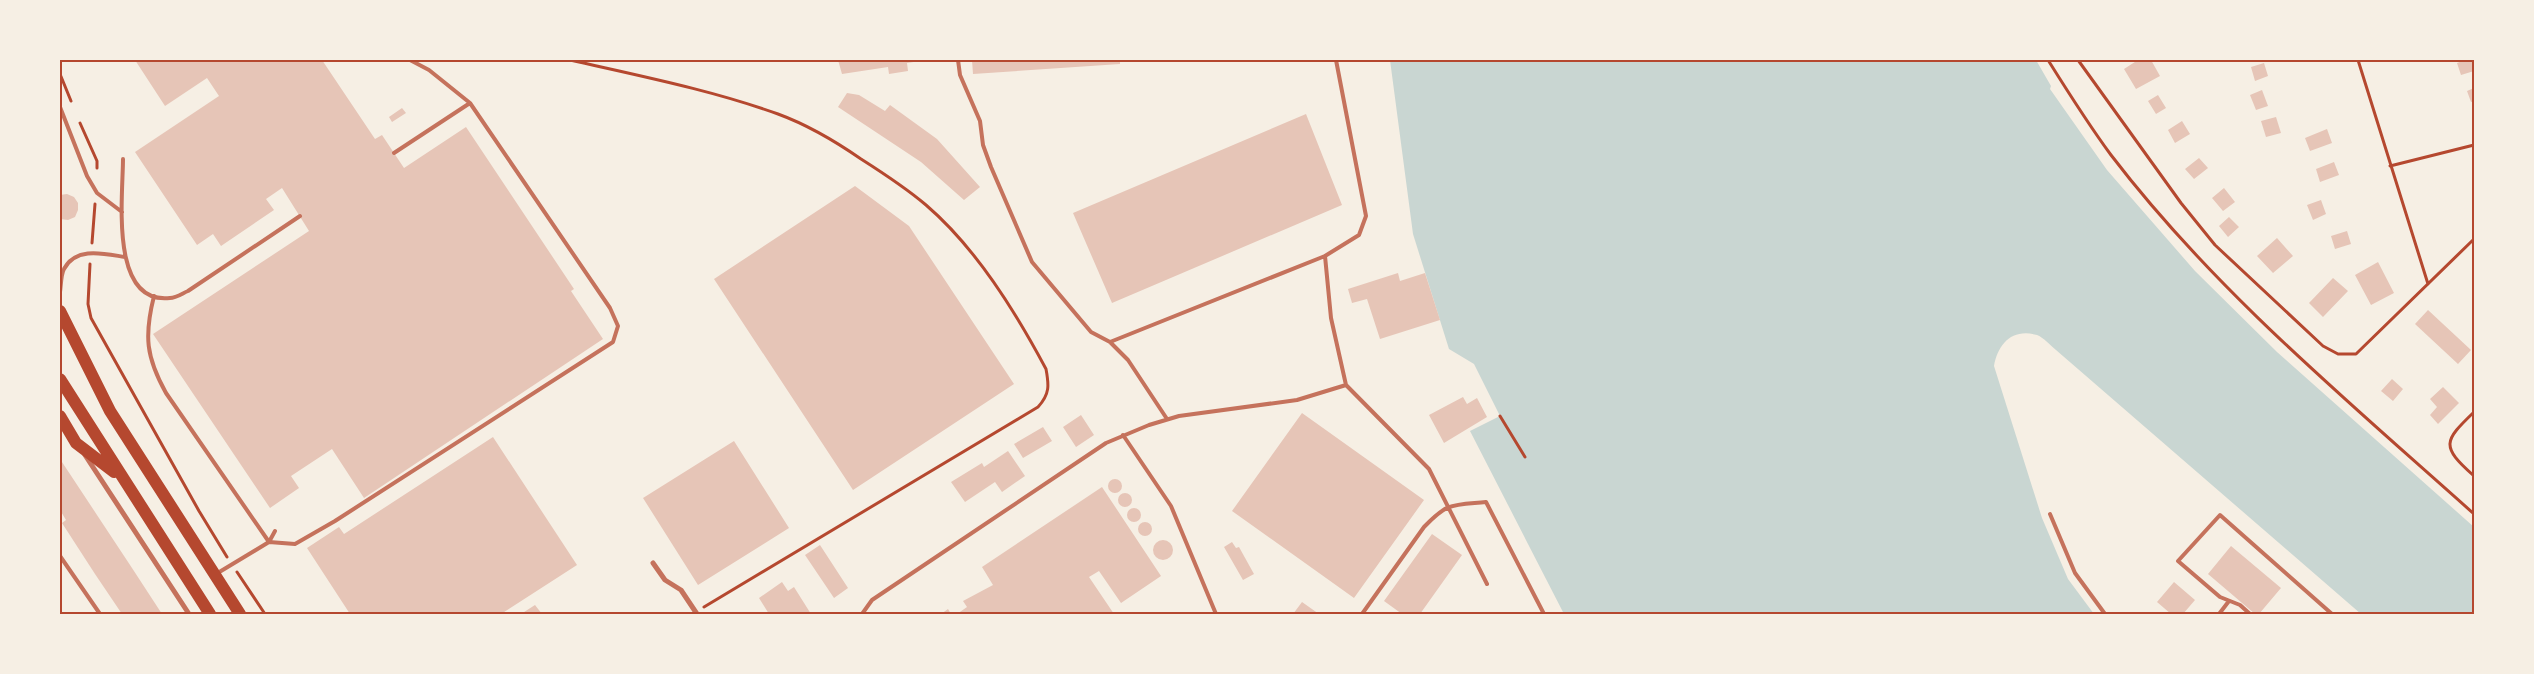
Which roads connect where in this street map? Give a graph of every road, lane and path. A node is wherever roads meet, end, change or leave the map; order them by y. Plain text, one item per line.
1 (410, 60) edge
2 (570, 60) edge
3 (958, 60) edge
4 (1336, 60) edge
5 (2048, 60) edge
6 (2078, 60) edge
7 (2358, 60) edge
8 (470, 103) junction
9 (60, 107) edge
10 (2474, 145) edge
11 (394, 153) dead end
12 (124, 159) dead end
13 (2390, 166) junction
14 (122, 212) junction
15 (300, 216) dead end
16 (2474, 239) edge
17 (91, 252) junction
18 (1325, 256) junction
19 (125, 257) junction
20 (2428, 284) junction
21 (60, 292) edge
22 (154, 296) junction
23 (60, 311) edge
24 (1110, 342) junction
25 (60, 378) edge
26 (1346, 385) junction
27 (2474, 412) edge
28 (60, 416) edge
29 (1500, 416) dead end
30 (1167, 419) junction
31 (1123, 435) junction
32 (76, 443) junction
33 (1525, 457) dead end
34 (2474, 476) edge
35 (122, 478) junction
36 (1447, 506) junction
37 (2050, 514) dead end
38 (2474, 514) edge
39 (275, 531) dead end
40 (270, 542) junction
41 (60, 556) edge
42 (653, 564) dead end
43 (232, 565) junction
44 (214, 575) junction
45 (1487, 584) dead end
46 (2228, 601) junction
47 (696, 613) edge
48 (100, 614) edge
49 (189, 614) edge
50 (210, 614) edge
51 (240, 614) edge
52 (265, 614) edge
53 (862, 614) edge
54 (1216, 614) edge
55 (1362, 614) edge
56 (1544, 614) edge
57 (2105, 614) edge
58 (2219, 614) edge
59 (2250, 614) edge
60 (2332, 614) edge

1 - 8 lane
2 - 47 path
3 - 24 lane
4 - 18 lane
5 - 38 path
6 - 20 path
7 - 13 path
8 - 11 lane
8 - 40 lane
9 - 14 lane
10 - 13 path
12 - 14 lane
13 - 20 path
14 - 19 lane
15 - 22 lane
16 - 20 path
17 - 19 lane
17 - 21 lane
17 - 43 path
18 - 24 lane
18 - 26 lane
19 - 22 lane
22 - 40 lane
23 - 44 main road
24 - 30 lane
25 - 35 main road
26 - 30 lane
26 - 36 lane
27 - 34 path
28 - 32 main road
29 - 33 path
30 - 31 lane
31 - 53 lane
31 - 54 lane
32 - 35 main road
32 - 49 street
35 - 50 main road
36 - 45 lane
36 - 55 lane
36 - 56 lane
37 - 57 lane
39 - 40 lane
40 - 43 lane
41 - 48 lane
42 - 47 street
43 - 44 lane
43 - 52 path
44 - 51 main road
46 - 58 lane
46 - 59 lane
46 - 60 lane

